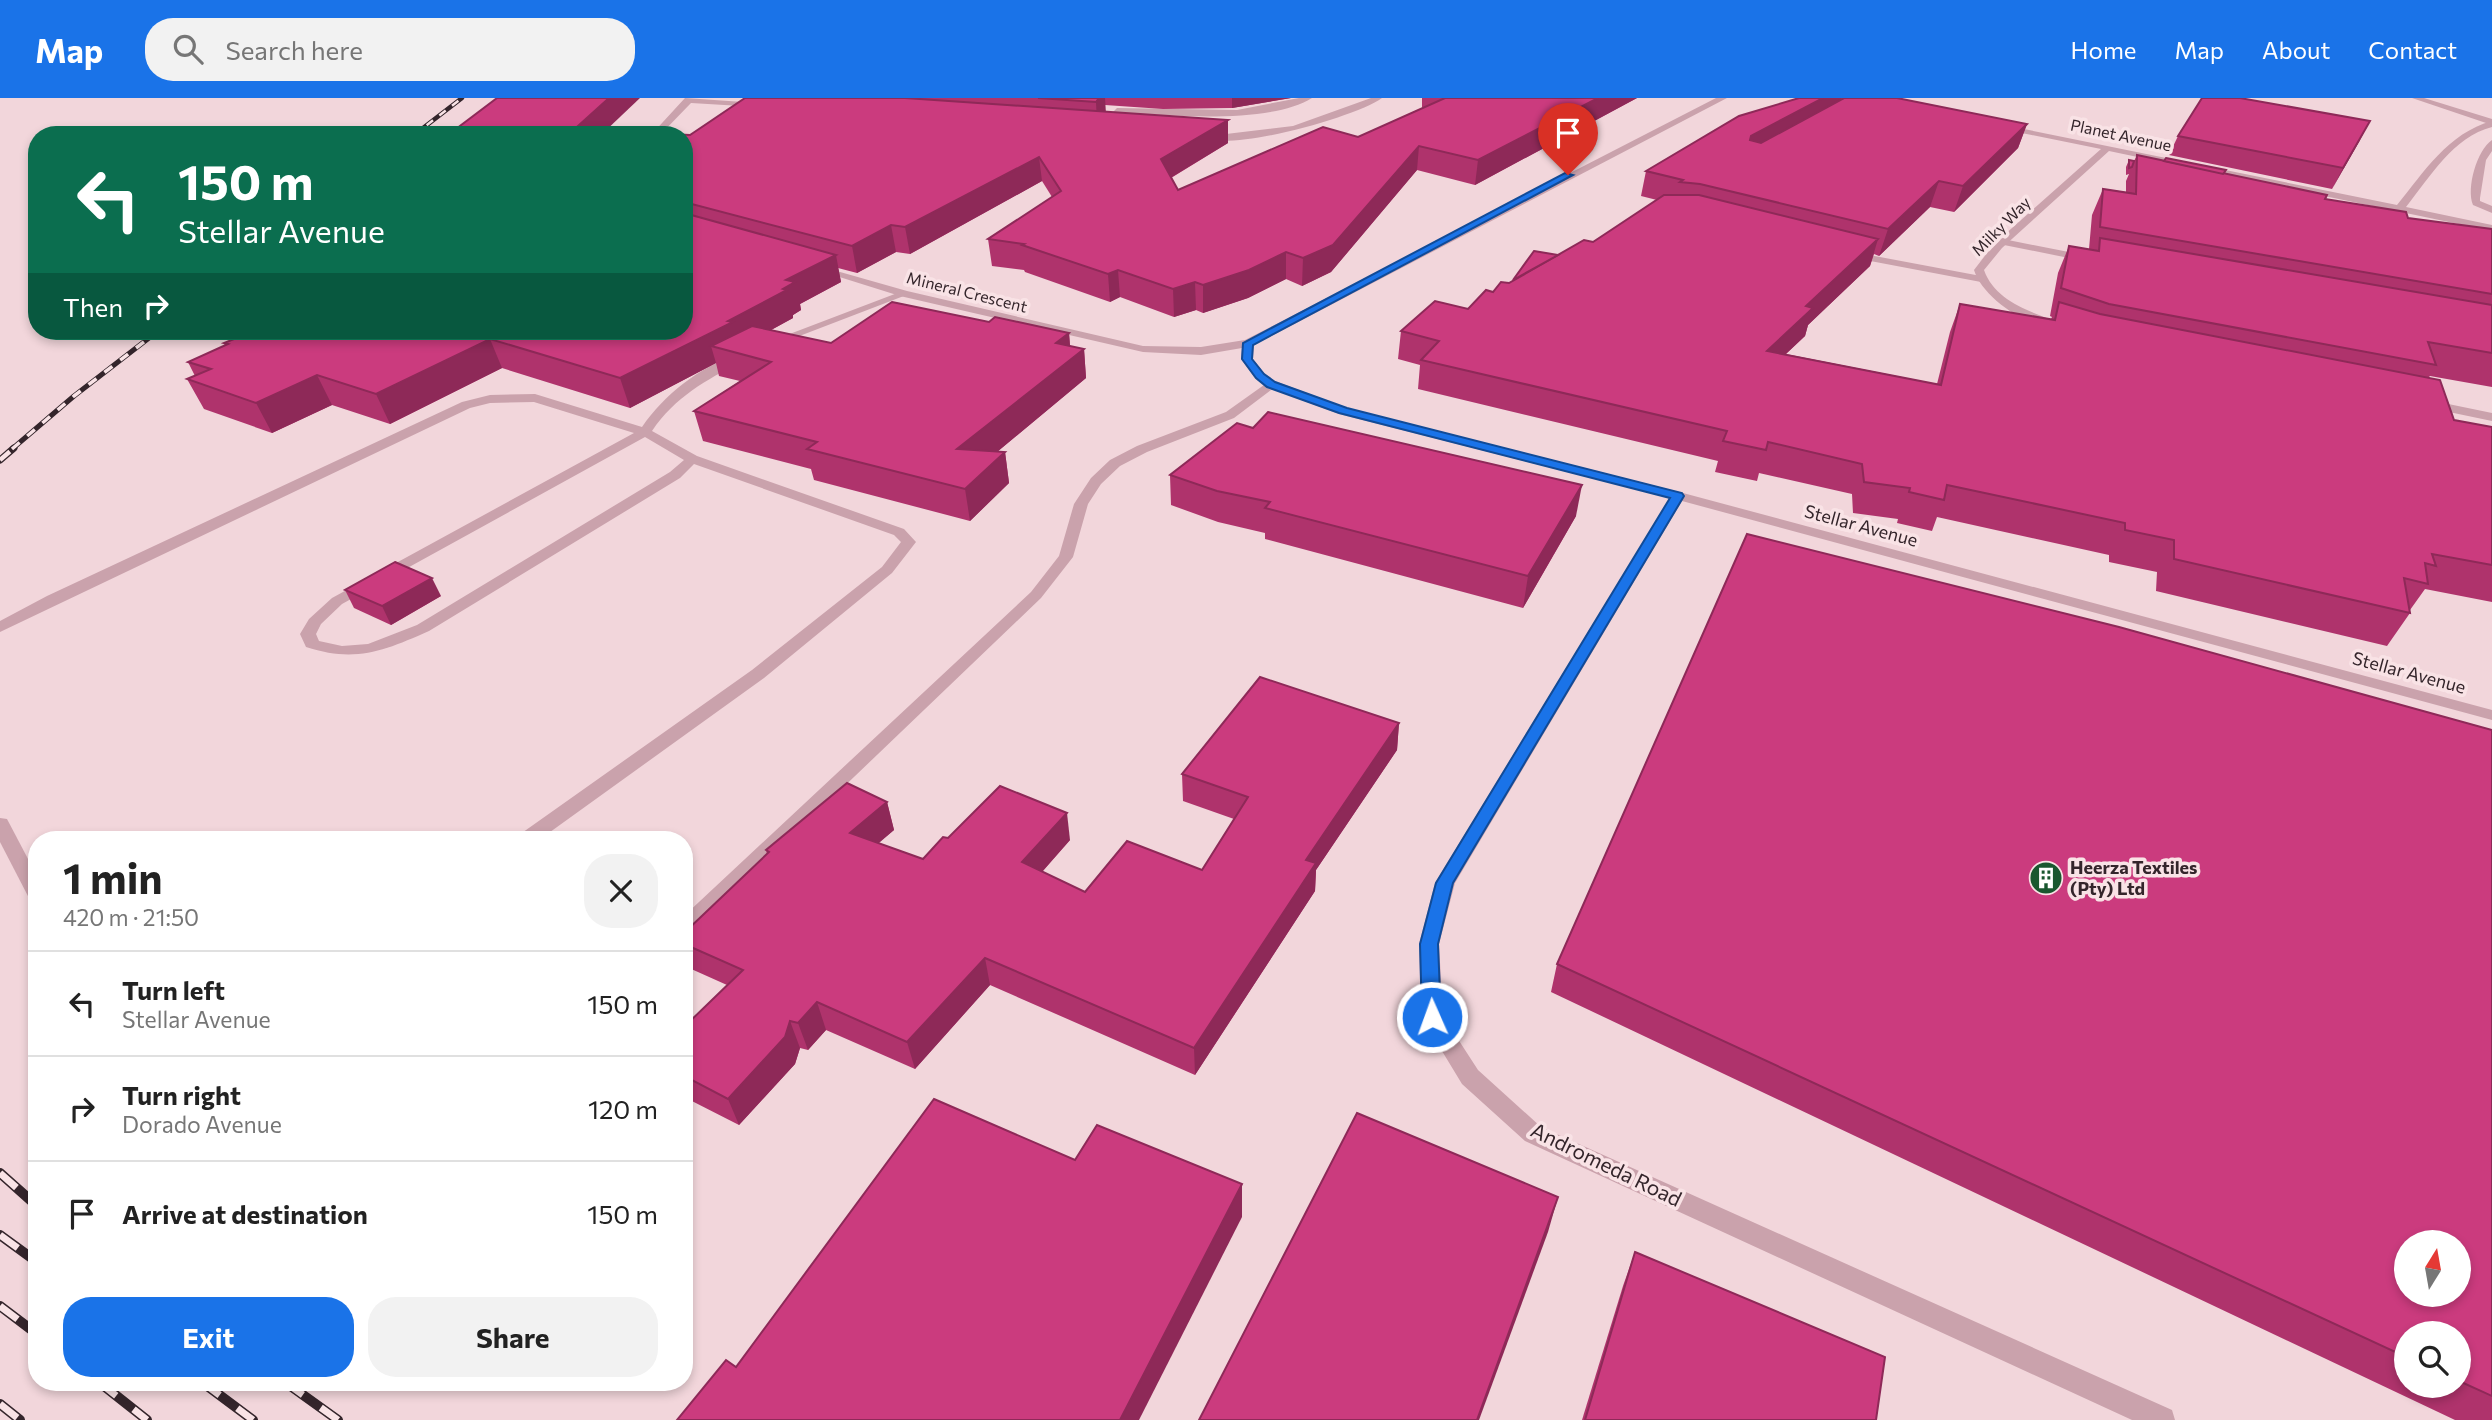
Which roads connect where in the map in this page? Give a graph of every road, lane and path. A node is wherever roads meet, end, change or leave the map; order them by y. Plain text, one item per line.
1 (1308, 98) edge
2 (1378, 98) edge
3 (1723, 98) edge
4 (2416, 98) edge
5 (689, 99) edge
6 (769, 106) edge
7 (1104, 109) edge
8 (1117, 110) junction
9 (1988, 123) edge
10 (2492, 123) edge
11 (664, 126) edge
12 (1085, 129) edge
13 (1098, 130) junction
14 (1111, 131) edge
15 (1188, 136) edge
16 (2492, 143) edge
17 (2107, 148) junction
18 (2399, 209) junction
19 (2492, 210) edge
20 (2492, 228) edge
21 (2003, 242) junction
22 (1843, 253) edge
23 (2096, 261) edge
24 (811, 267) edge
25 (1980, 279) junction
26 (904, 293) junction
27 (2062, 328) edge
28 (1248, 343) junction
29 (1271, 384) junction
30 (2412, 401) edge
31 (2492, 417) edge
32 (645, 432) junction
33 (692, 459) junction
34 (1678, 496) junction
35 (0, 627) edge
36 (2492, 715) edge
37 (0, 824) edge
38 (539, 831) edge
39 (28, 878) edge
40 (693, 919) edge
41 (2162, 1420) edge

1 - 8 street
2 - 15 street
3 - 28 street, Mineral Crescent
4 - 10 street
5 - 6 street
5 - 11 street
7 - 8 street
8 - 13 street
9 - 17 street, Planet Avenue
10 - 18 street
12 - 13 street
13 - 14 street
16 - 19 street
17 - 18 street, Planet Avenue
17 - 21 street, Milky Way
18 - 20 street, Planet Avenue
21 - 23 street
21 - 25 street, Milky Way
22 - 25 street
24 - 26 street, Mineral Crescent
25 - 27 street, Milky Way
26 - 28 street, Mineral Crescent
26 - 32 street
28 - 29 street, Stellar Avenue
29 - 34 street, Stellar Avenue
29 - 40 street
30 - 31 street
32 - 33 street
32 - 33 street
32 - 35 street
33 - 38 street
34 - 36 street, Stellar Avenue
34 - 41 street, Andromeda Road
37 - 39 street

